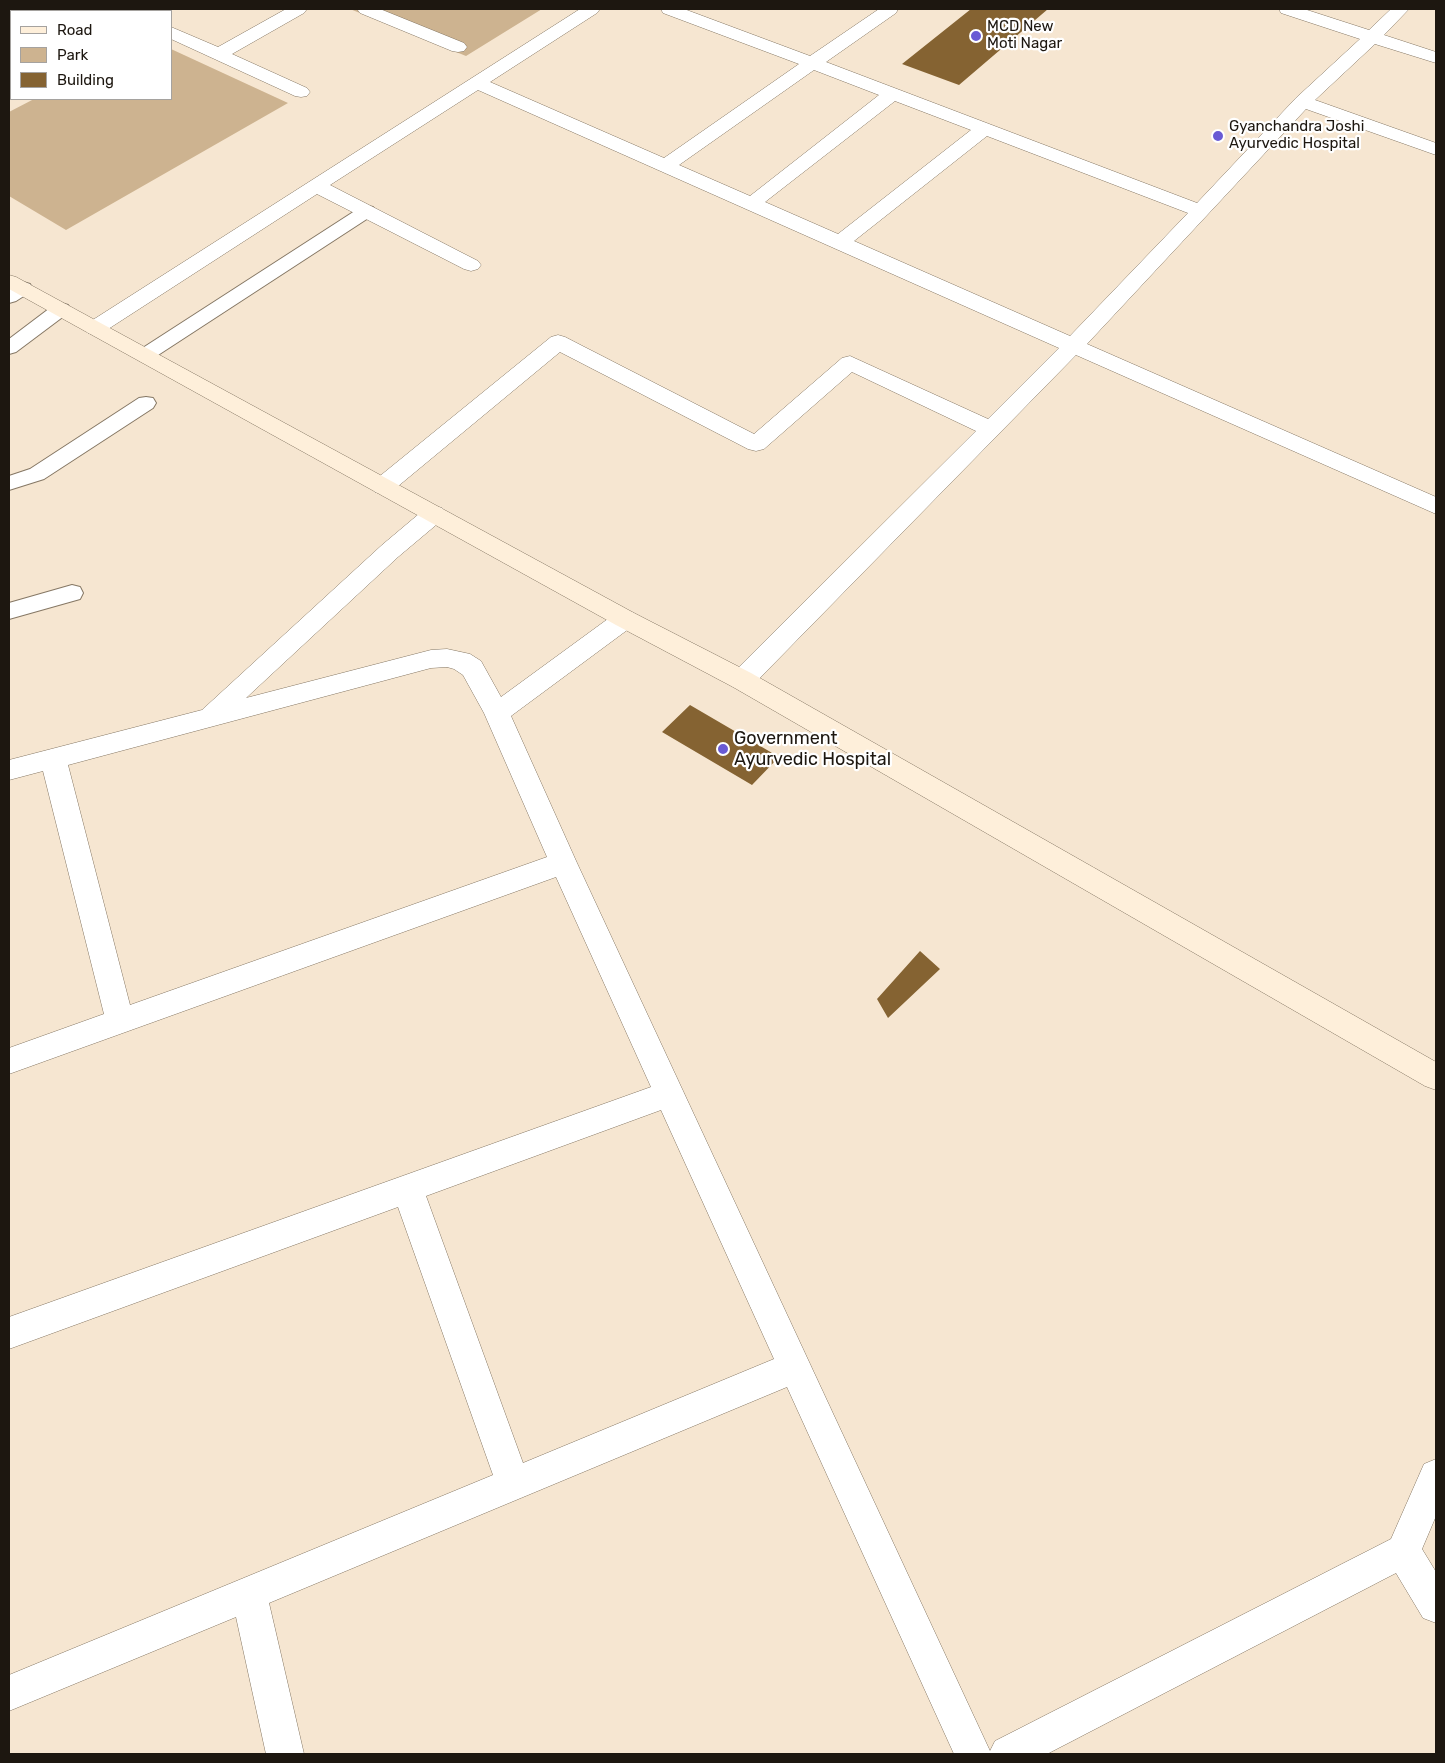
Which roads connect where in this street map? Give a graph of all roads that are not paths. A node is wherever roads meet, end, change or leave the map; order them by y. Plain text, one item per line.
1 (298, 9) edge
2 (366, 9) edge
3 (590, 9) edge
4 (669, 9) edge
5 (890, 9) edge
6 (1287, 9) edge
7 (1401, 9) edge
8 (172, 32) edge
9 (1373, 37) junction
10 (458, 47) dead end
11 (219, 54) junction
12 (1436, 58) edge
13 (811, 63) junction
14 (478, 83) junction
15 (301, 92) dead end
16 (892, 94) junction
17 (1303, 102) junction
18 (984, 129) junction
19 (1436, 149) edge
20 (665, 166) junction
21 (317, 186) junction
22 (751, 204) junction
23 (367, 211) junction
24 (1201, 211) junction
25 (839, 243) junction
26 (471, 265) dead end
27 (13, 289) edge
28 (61, 309) junction
29 (95, 328) junction
30 (1072, 346) junction
31 (9, 348) edge
32 (145, 355) junction
33 (146, 403) dead end
34 (990, 429) junction
35 (9, 483) edge
36 (383, 486) junction
37 (1436, 506) edge
38 (434, 514) junction
39 (72, 593) dead end
40 (9, 611) edge
41 (625, 619) junction
42 (742, 680) junction
43 (498, 713) junction
44 (209, 717) junction
45 (54, 757) junction
46 (9, 770) edge
47 (563, 863) junction
48 (120, 1021) junction
49 (9, 1061) edge
50 (1436, 1077) edge
51 (669, 1094) junction
52 (407, 1188) junction
53 (9, 1332) edge
54 (795, 1367) junction
55 (1436, 1476) edge
56 (513, 1483) junction
57 (1403, 1551) junction
58 (249, 1592) junction
59 (1436, 1605) edge
60 (9, 1693) edge
61 (286, 1754) edge
62 (973, 1754) edge
63 (1008, 1754) edge

1 - 11 street
2 - 10 street
3 - 14 street
4 - 13 street
5 - 13 street
6 - 9 street
7 - 9 street
8 - 11 street
9 - 12 street
9 - 17 street
11 - 15 street
13 - 16 street
13 - 20 street
14 - 20 street
14 - 21 street
16 - 18 street
16 - 22 street
17 - 19 street
17 - 24 street
18 - 24 street
18 - 25 street
20 - 22 street
21 - 23 street
21 - 29 street
22 - 25 street
23 - 26 street
23 - 32 lane
24 - 30 street
25 - 30 street
27 - 28 street
28 - 29 street
28 - 31 lane
29 - 32 street
30 - 34 street
30 - 37 street
32 - 36 street
33 - 35 lane
34 - 36 street
34 - 42 street
36 - 38 street
38 - 41 street
38 - 44 street
39 - 40 lane
41 - 42 street
41 - 43 street
42 - 50 street
43 - 44 street
43 - 47 street
44 - 45 street
45 - 46 street
45 - 48 street
47 - 48 street
47 - 51 street
48 - 49 street
51 - 52 street
51 - 54 street
52 - 53 street
52 - 56 street
54 - 56 street
54 - 62 street
55 - 57 street
56 - 58 street
57 - 59 street
57 - 63 street
58 - 60 street
58 - 61 street

